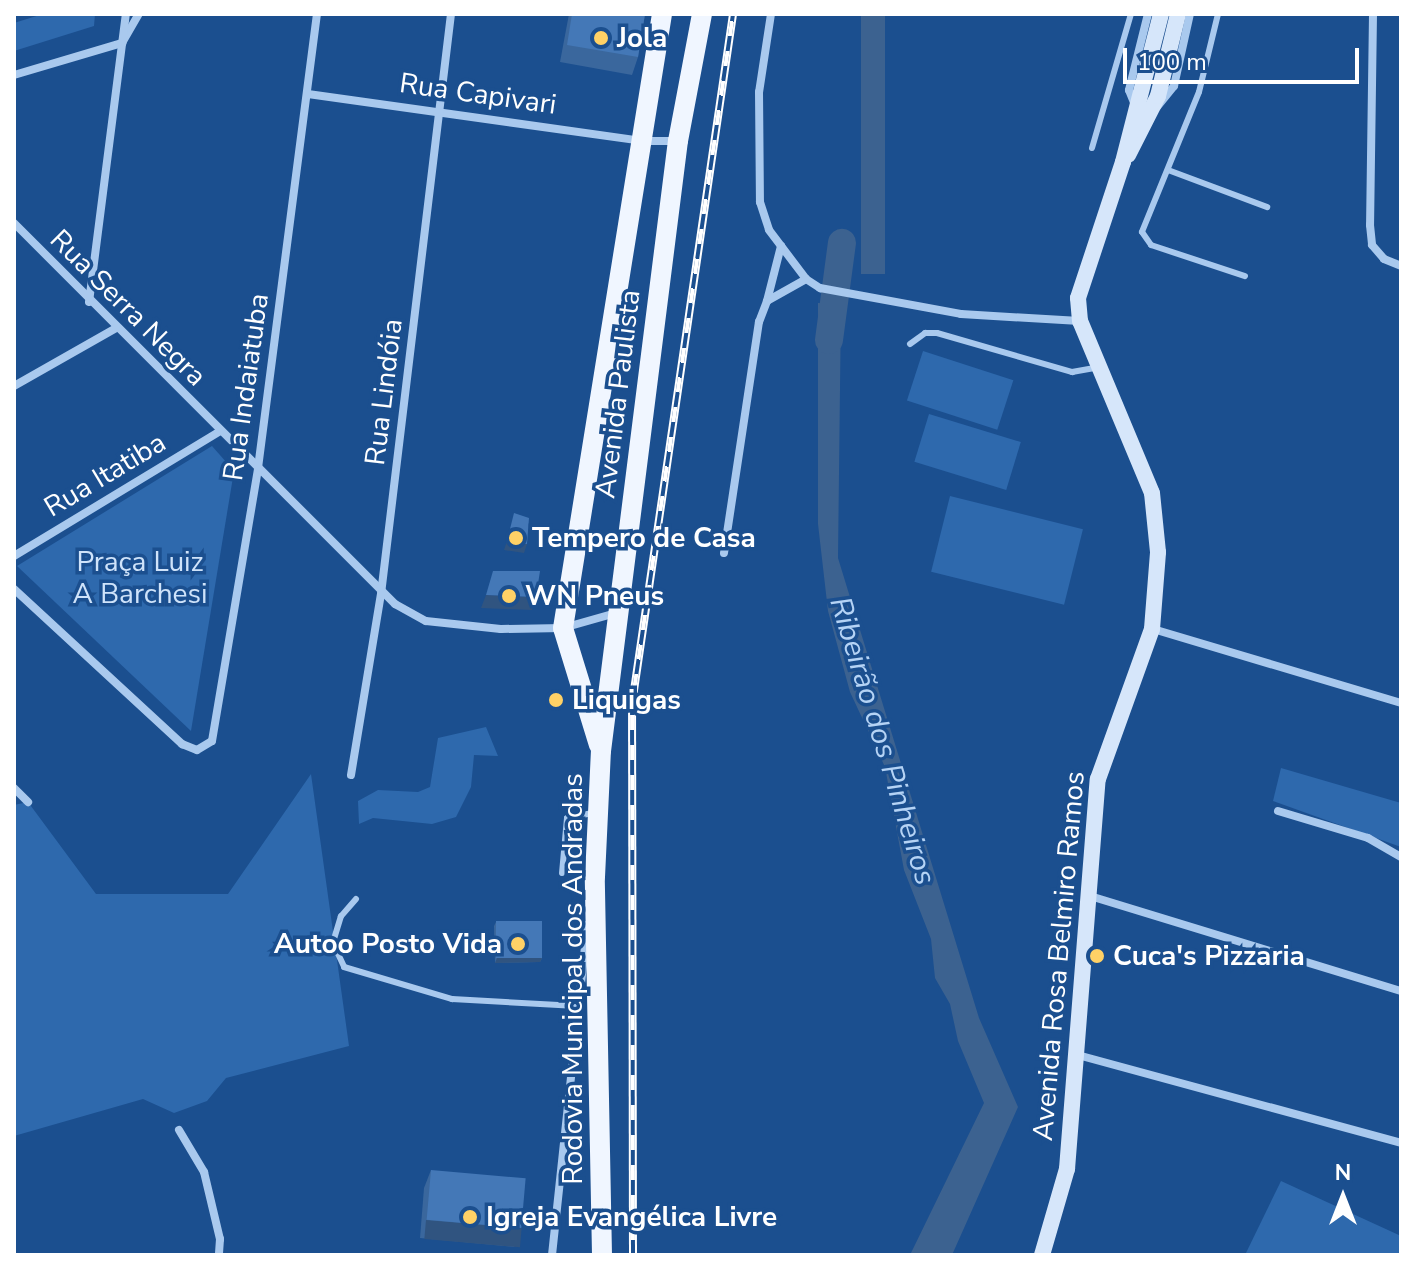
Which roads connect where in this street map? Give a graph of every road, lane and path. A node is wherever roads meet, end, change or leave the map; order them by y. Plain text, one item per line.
1 (126, 14) edge
2 (139, 14) edge
3 (317, 14) edge
4 (451, 14) edge
5 (662, 14) edge
6 (702, 14) edge
7 (771, 14) edge
8 (1131, 14) edge
9 (1148, 14) edge
10 (1175, 14) edge
11 (1190, 14) edge
12 (1218, 14) edge
13 (1373, 14) edge
14 (1165, 25) edge
15 (122, 43) junction
16 (14, 75) edge
17 (308, 94) junction
18 (1149, 105) junction
19 (441, 109) junction
20 (642, 141) junction
21 (678, 141) junction
22 (1092, 148) dead end
23 (1168, 170) junction
24 (1267, 207) dead end
25 (14, 224) edge
26 (781, 246) junction
27 (1401, 266) edge
28 (1245, 276) dead end
29 (806, 279) junction
30 (767, 301) junction
31 (89, 302) junction
32 (1080, 321) junction
33 (116, 328) junction
34 (910, 344) dead end
35 (1103, 366) junction
36 (14, 386) edge
37 (219, 432) junction
38 (258, 468) junction
39 (724, 553) dead end
40 (14, 556) edge
41 (14, 589) edge
42 (381, 594) junction
43 (618, 612) junction
44 (563, 628) junction
45 (1152, 629) junction
46 (1401, 703) edge
47 (601, 751) junction
48 (351, 775) dead end
49 (14, 788) edge
50 (28, 802) dead end
51 (1278, 811) dead end
52 (600, 812) junction
53 (1401, 857) edge
54 (562, 873) dead end
55 (595, 877) junction
56 (1090, 896) junction
57 (356, 899) dead end
58 (1401, 991) edge
59 (577, 1006) junction
60 (1074, 1054) junction
61 (179, 1130) dead end
62 (1401, 1143) edge
63 (219, 1255) edge
64 (552, 1255) edge
65 (602, 1255) edge
66 (1042, 1255) edge

1 - 15 street
2 - 15 street
3 - 17 street, Rua Indaiatuba
4 - 19 street, Rua Lindóia
5 - 20 main road, Avenida Paulista
6 - 21 main road, Avenida Paulista
7 - 26 street
8 - 22 lane
9 - 18 street
10 - 14 main road
11 - 18 street
12 - 23 lane
13 - 27 street
14 - 18 main road, Avenida Rosa Belmiro Ramos
14 - 18 main road, Avenida Rosa Belmiro Ramos
15 - 16 street
15 - 31 street
17 - 19 street, Rua Capivari
17 - 38 street, Rua Indaiatuba
18 - 32 main road, Avenida Rosa Belmiro Ramos
19 - 20 street, Rua Capivari
19 - 42 street, Rua Lindóia
20 - 21 street, Rua Capivari
20 - 44 main road, Avenida Paulista
21 - 43 main road, Avenida Paulista
23 - 24 lane
23 - 28 lane
25 - 31 street, Rua Serra Negra
26 - 29 street
26 - 30 street
29 - 30 street
29 - 32 street
30 - 39 street
31 - 33 street, Rua Serra Negra
32 - 35 main road, Avenida Rosa Belmiro Ramos
33 - 36 street
33 - 37 street, Rua Serra Negra
34 - 35 lane
35 - 45 main road, Avenida Rosa Belmiro Ramos
37 - 38 street, Rua Serra Negra
37 - 40 street, Rua Itatiba
38 - 41 street, Rua Indaiatuba
38 - 42 street, Rua Serra Negra
42 - 44 street, Rua Serra Negra
42 - 48 street, Rua Lindóia
43 - 44 street, Rua Serra Negra
43 - 47 main road, Avenida Paulista
44 - 47 main road, Avenida Paulista
45 - 46 street
45 - 56 main road, Avenida Rosa Belmiro Ramos
47 - 52 main road, Rodovia Municipal dos Andradas
49 - 50 street
51 - 53 street
52 - 54 lane
52 - 55 main road, Rodovia Municipal dos Andradas
55 - 59 street
55 - 65 main road, Rodovia Municipal dos Andradas
56 - 58 street
56 - 60 main road, Avenida Rosa Belmiro Ramos
57 - 59 lane
59 - 64 street
60 - 62 street
60 - 66 main road, Avenida Rosa Belmiro Ramos
61 - 63 street

